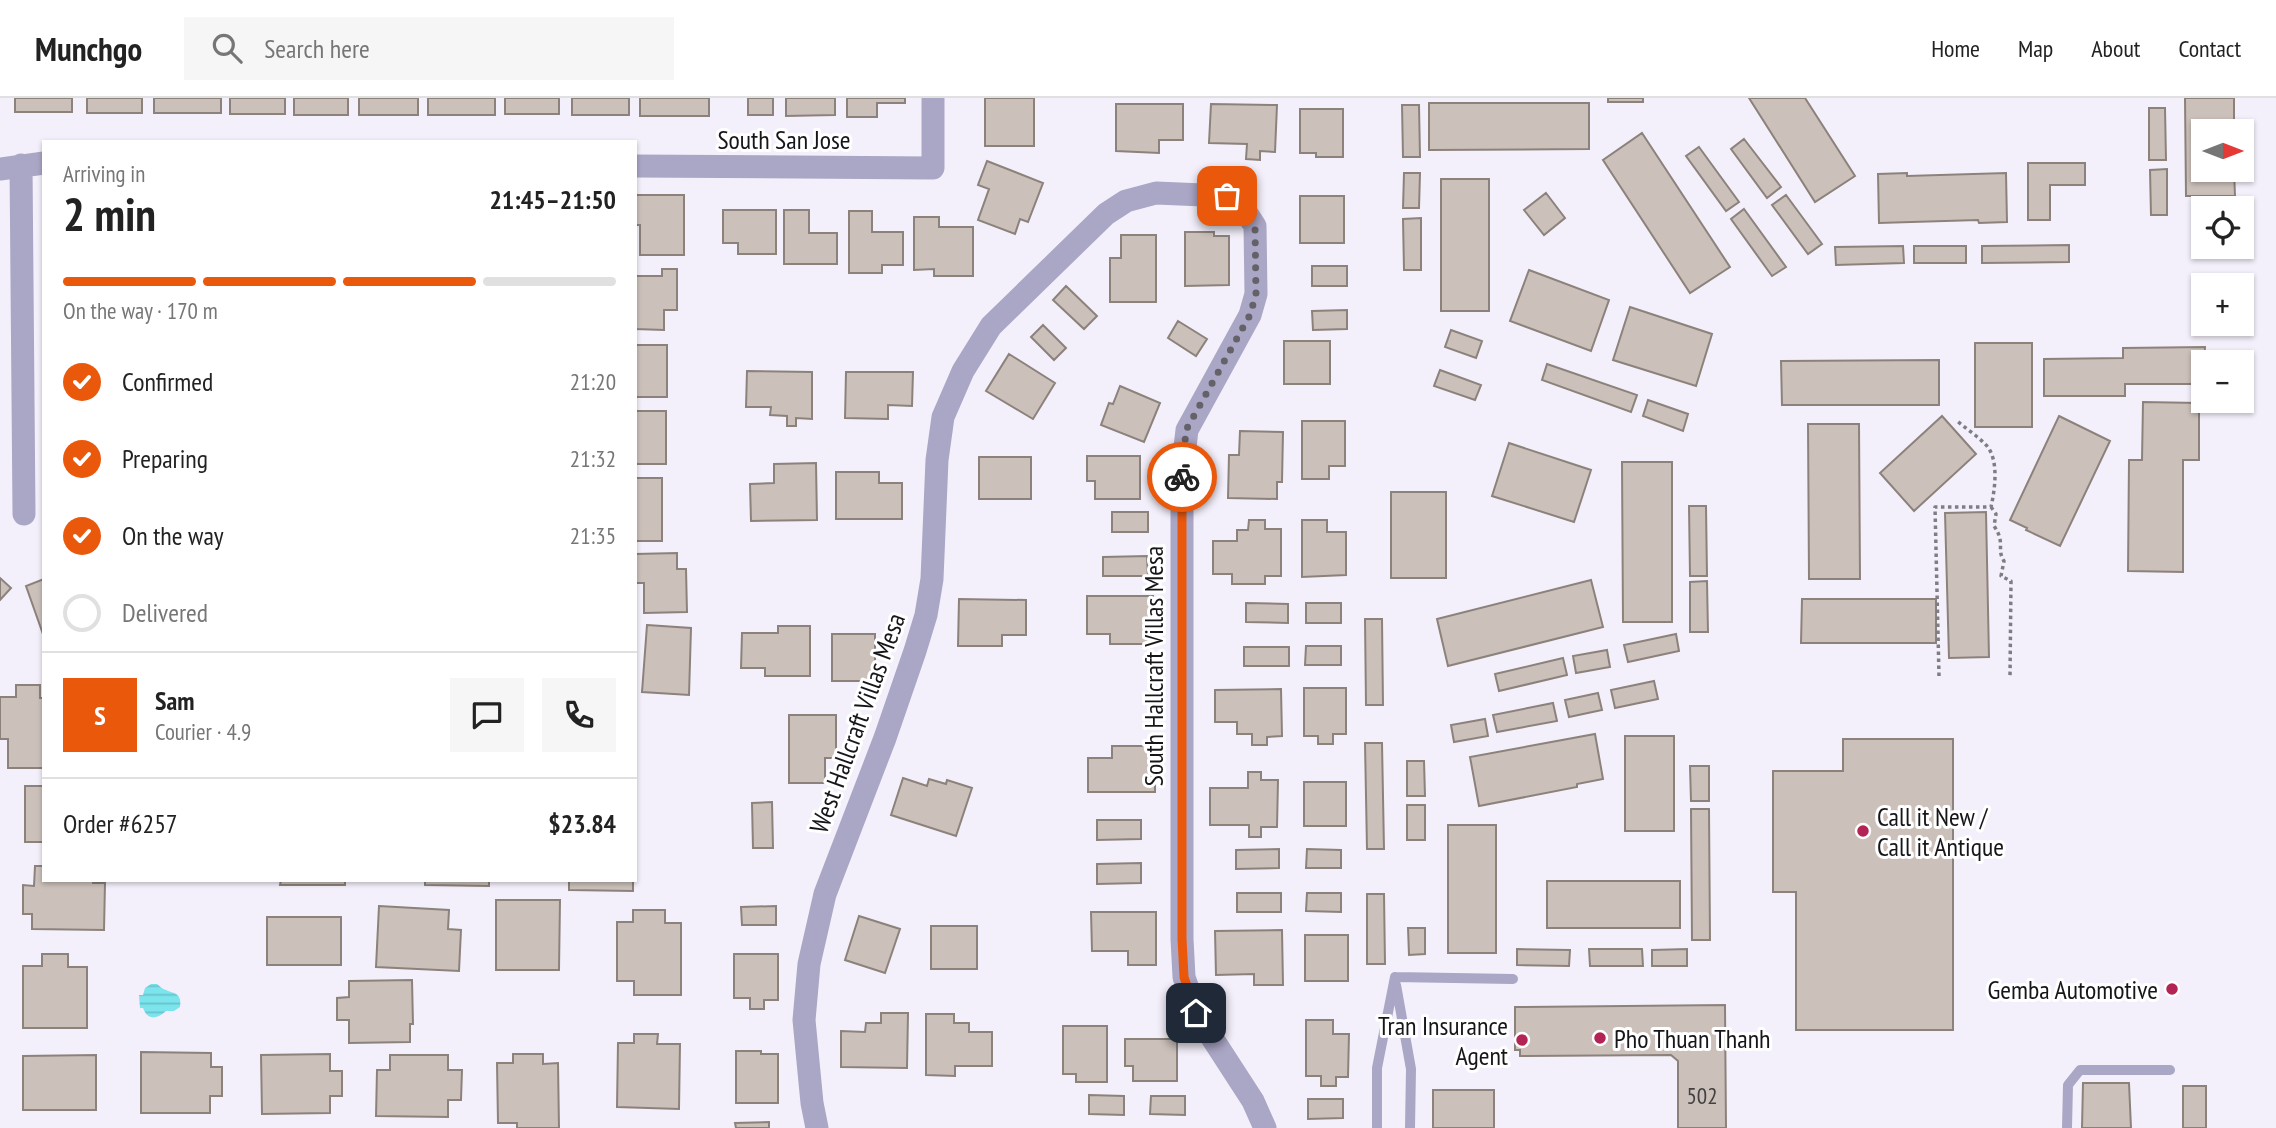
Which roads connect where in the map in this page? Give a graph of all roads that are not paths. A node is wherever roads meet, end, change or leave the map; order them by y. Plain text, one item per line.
1 (933, 98) edge
2 (22, 166) edge
3 (637, 166) edge
4 (982, 341) joint
5 (24, 514) dead end
6 (1395, 977) junction
7 (1513, 979) dead end
8 (2170, 1070) dead end
9 (817, 1128) edge
10 (1265, 1128) edge
11 (1377, 1128) edge
12 (1410, 1128) edge
13 (2067, 1128) edge

1 - 3 street, South San Jose
2 - 5 street
4 - 9 street, West Hallcraft Villas Mesa
4 - 10 street, South Hallcraft Villas Mesa
6 - 7 lane
6 - 11 lane
6 - 12 lane
8 - 13 lane

